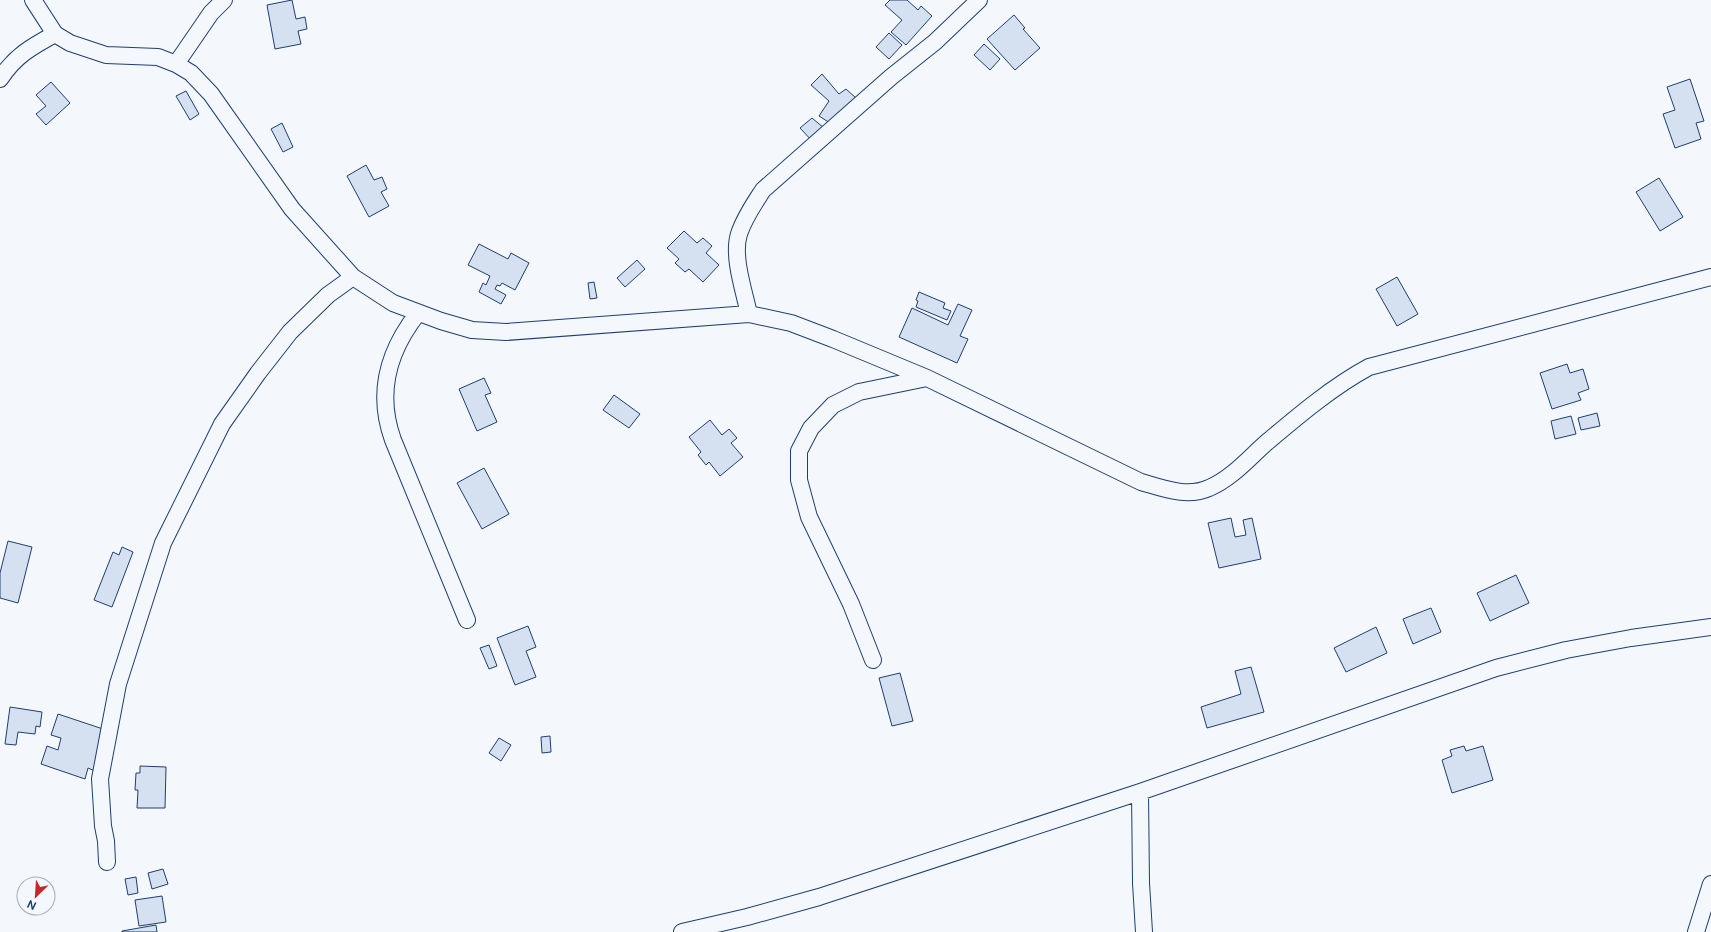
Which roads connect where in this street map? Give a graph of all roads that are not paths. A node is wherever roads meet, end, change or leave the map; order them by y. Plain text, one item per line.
1 (33, 0) edge
2 (224, 0) edge
3 (979, 0) edge
4 (55, 34) junction
5 (176, 64) junction
6 (0, 79) edge
7 (353, 276) junction
8 (1711, 277) edge
9 (418, 312) junction
10 (749, 314) junction
11 (927, 378) junction
12 (467, 620) dead end
13 (1711, 627) edge
14 (873, 660) dead end
15 (1140, 792) junction
16 (107, 862) dead end
17 (1711, 884) edge
18 (682, 932) edge
19 (1144, 932) edge
20 (1696, 932) edge

1 - 4 street
2 - 5 street
3 - 10 street
4 - 5 street
4 - 6 street
5 - 7 street
7 - 9 street
7 - 16 street
8 - 11 street
9 - 10 street
9 - 12 street
10 - 11 street
11 - 14 street
13 - 15 street
15 - 18 street
15 - 19 street
17 - 20 street

